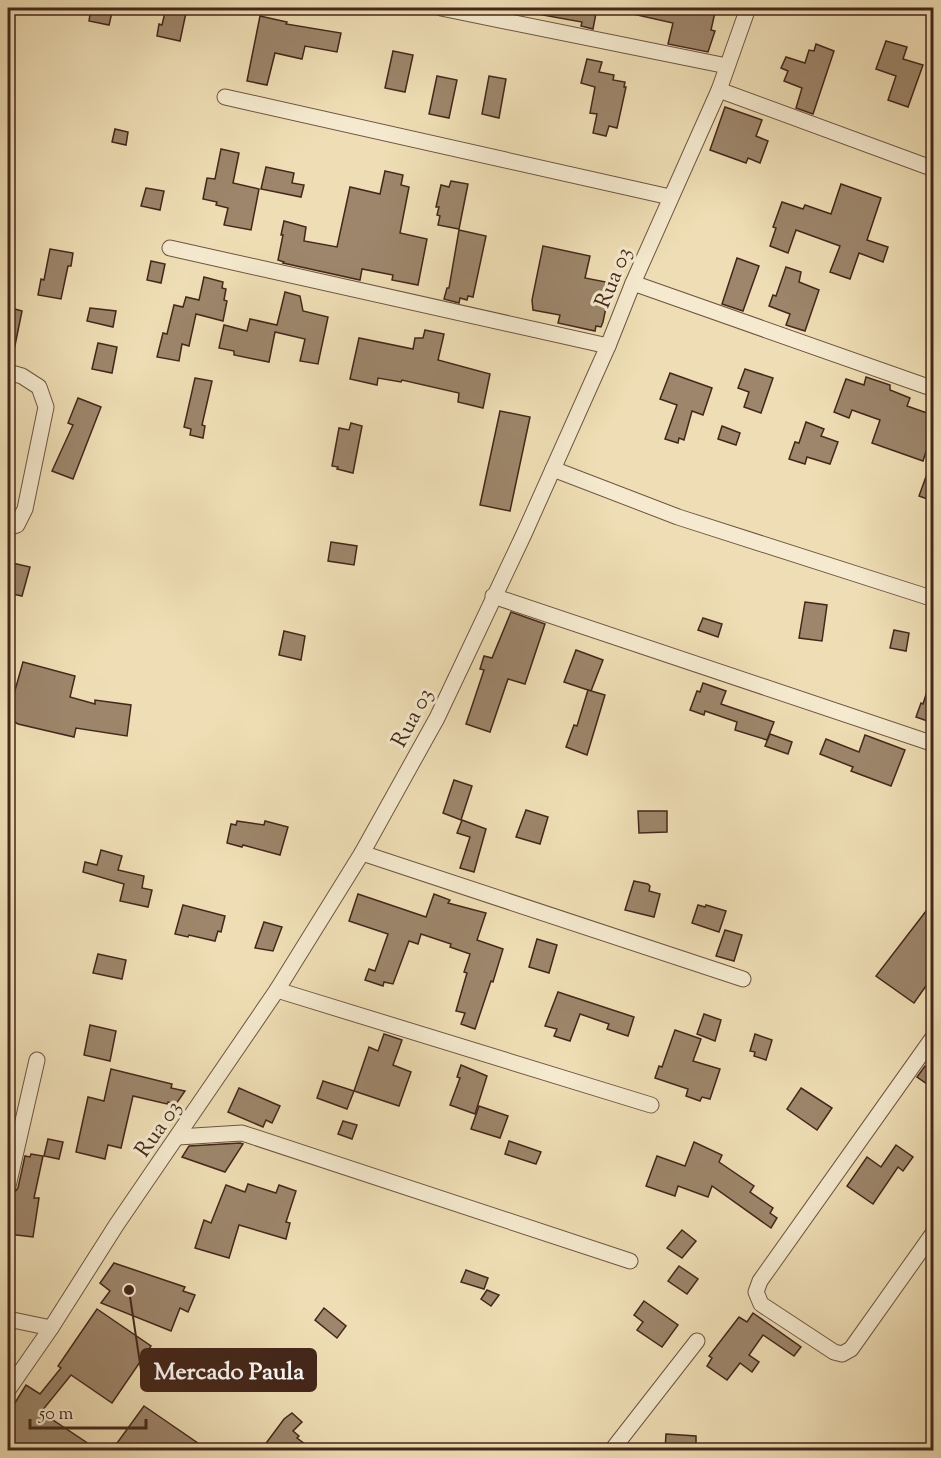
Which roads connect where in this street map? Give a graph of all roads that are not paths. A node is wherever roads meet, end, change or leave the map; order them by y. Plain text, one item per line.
1 (441, 8) edge
2 (748, 8) edge
3 (727, 66) junction
4 (719, 90) junction
5 (225, 97) dead end
6 (933, 169) edge
7 (670, 197) junction
8 (170, 248) dead end
9 (633, 283) junction
10 (608, 346) junction
11 (8, 372) edge
12 (933, 388) edge
13 (553, 469) junction
14 (8, 528) edge
15 (493, 596) junction
16 (933, 599) edge
17 (933, 744) edge
18 (362, 853) junction
19 (742, 979) dead end
20 (277, 990) junction
21 (933, 1036) edge
22 (37, 1060) dead end
23 (651, 1104) dead end
24 (178, 1137) junction
25 (8, 1186) edge
26 (933, 1232) edge
27 (630, 1261) dead end
28 (8, 1319) edge
29 (51, 1328) junction
30 (697, 1341) dead end
31 (8, 1390) edge
32 (612, 1450) edge

1 - 3 street
2 - 3 street, Rua 03
3 - 4 street, Rua 03
4 - 6 street
4 - 7 street, Rua 03
5 - 7 street
7 - 9 street, Rua 03
8 - 10 street
9 - 10 street, Rua 03
9 - 12 street
10 - 13 street, Rua 03
11 - 14 street
13 - 15 street, Rua 03
13 - 16 street
15 - 17 street
15 - 18 street, Rua 03
18 - 19 street
18 - 20 street, Rua 03
20 - 23 street
20 - 24 street, Rua 03
21 - 26 street
22 - 25 street
24 - 27 street
24 - 29 street, Rua 03
28 - 29 street
29 - 31 street, Rua 03
30 - 32 street

